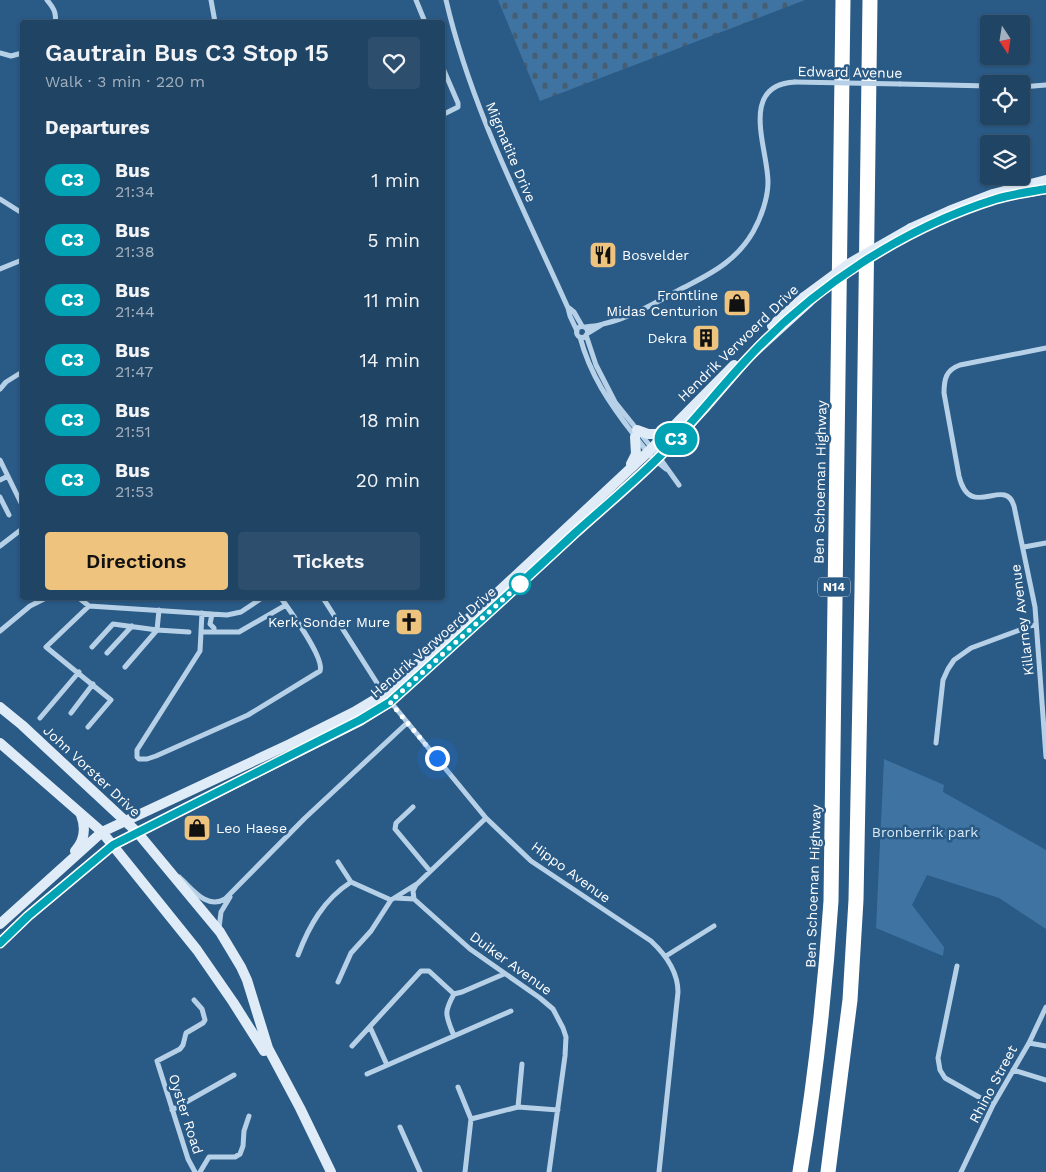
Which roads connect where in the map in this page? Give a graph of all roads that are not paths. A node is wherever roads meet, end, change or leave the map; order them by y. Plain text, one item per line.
1 (47, 0) edge
2 (211, 0) edge
3 (416, 0) edge
4 (446, 0) edge
5 (843, 0) edge
6 (870, 0) edge
7 (55, 20) edge
8 (215, 20) edge
9 (424, 20) edge
10 (0, 53) edge
11 (20, 53) edge
12 (445, 79) edge
13 (1046, 85) edge
14 (980, 86) edge
15 (1030, 86) edge
16 (445, 114) edge
17 (1046, 180) edge
18 (1046, 189) edge
19 (0, 199) edge
20 (20, 212) edge
21 (912, 230) junction
22 (20, 261) edge
23 (0, 269) edge
24 (807, 300) junction
25 (568, 308) junction
26 (602, 325) junction
27 (584, 327) junction
28 (578, 334) junction
29 (587, 334) junction
30 (1046, 348) edge
31 (20, 373) edge
32 (0, 389) edge
33 (636, 434) junction
34 (666, 434) junction
35 (650, 450) junction
36 (657, 459) junction
37 (0, 460) edge
38 (627, 471) junction
39 (8, 476) junction
40 (0, 480) edge
41 (679, 485) dead end
42 (0, 497) edge
43 (20, 501) edge
44 (9, 515) dead end
45 (20, 531) edge
46 (1046, 543) edge
47 (0, 546) edge
48 (1024, 547) junction
49 (42, 600) edge
50 (82, 600) edge
51 (259, 600) edge
52 (282, 600) edge
53 (324, 600) edge
54 (286, 605) junction
55 (89, 606) junction
56 (159, 610) junction
57 (202, 613) junction
58 (212, 614) junction
59 (1036, 624) junction
60 (132, 626) junction
61 (157, 630) junction
62 (0, 632) edge
63 (189, 632) dead end
64 (201, 632) junction
65 (214, 632) junction
66 (92, 647) dead end
67 (108, 653) dead end
68 (125, 666) dead end
69 (79, 672) junction
70 (93, 684) junction
71 (387, 698) junction
72 (0, 707) edge
73 (71, 713) dead end
74 (40, 718) dead end
75 (407, 723) junction
76 (88, 727) dead end
77 (936, 743) dead end
78 (0, 744) edge
79 (1046, 756) edge
80 (412, 807) dead end
81 (81, 815) junction
82 (486, 818) junction
83 (126, 820) junction
84 (102, 832) junction
85 (137, 832) junction
86 (113, 845) junction
87 (157, 856) junction
88 (338, 862) dead end
89 (430, 871) junction
90 (351, 882) junction
91 (416, 885) junction
92 (233, 892) junction
93 (26, 899) junction
94 (393, 899) junction
95 (414, 900) junction
96 (0, 924) edge
97 (714, 926) dead end
98 (220, 932) junction
99 (0, 943) edge
100 (298, 955) dead end
101 (666, 956) junction
102 (958, 966) dead end
103 (504, 974) junction
104 (338, 982) dead end
105 (454, 994) junction
106 (194, 1000) dead end
107 (1046, 1007) edge
108 (511, 1011) dead end
109 (370, 1028) junction
110 (454, 1036) junction
111 (1028, 1043) junction
112 (352, 1046) dead end
113 (1046, 1046) edge
114 (522, 1064) dead end
115 (387, 1065) junction
116 (1013, 1070) junction
117 (367, 1074) dead end
118 (234, 1075) dead end
119 (1046, 1080) edge
120 (458, 1087) dead end
121 (993, 1105) junction
122 (518, 1107) junction
123 (172, 1110) junction
124 (558, 1110) junction
125 (249, 1116) dead end
126 (471, 1120) junction
127 (400, 1127) dead end
128 (195, 1172) edge
129 (200, 1172) edge
130 (327, 1172) edge
131 (331, 1172) edge
132 (420, 1172) edge
133 (465, 1172) edge
134 (549, 1172) edge
135 (659, 1172) edge
136 (800, 1172) edge
137 (828, 1172) edge
138 (961, 1172) edge

1 - 7 street
2 - 8 street
3 - 9 street
4 - 25 street, Migmatite Drive
5 - 136 highway, Ben Schoeman Highway / N14
6 - 137 highway, N14
10 - 11 street
12 - 16 street
13 - 15 street
14 - 26 street, Edward Avenue, bridge
17 - 21 main road, Hendrik Verwoerd Drive
18 - 21 main road, Hendrik Verwoerd Drive
19 - 20 street
21 - 24 main road, Hendrik Verwoerd Drive, bridge
22 - 23 street
24 - 34 main road, Hendrik Verwoerd Drive
24 - 36 main road, Hendrik Verwoerd Drive
25 - 27 street, Migmatite Drive
25 - 28 street, Migmatite Drive
26 - 27 street, Edward Avenue
26 - 29 street, Edward Avenue
27 - 28 street
27 - 29 street, Migmatite Drive
28 - 29 street, Edward Avenue
28 - 33 street, Migmatite Drive
29 - 33 street, Migmatite Drive
30 - 48 street, Killarney Avenue
31 - 32 street
33 - 34 main road
33 - 35 street, Migmatite Drive
33 - 38 main road
34 - 35 main road, Hendrik Verwoerd Drive
35 - 36 street, Migmatite Drive
35 - 38 main road, Hendrik Verwoerd Drive
36 - 41 street, Migmatite Drive
36 - 71 main road, Hendrik Verwoerd Drive
37 - 39 street
38 - 71 main road, Hendrik Verwoerd Drive
39 - 40 street
39 - 43 street
42 - 44 street
45 - 47 street
46 - 48 street
48 - 59 street, Killarney Avenue
49 - 62 street
50 - 55 street
51 - 58 street
52 - 54 street
53 - 71 street, Hippo Avenue
54 - 64 street
54 - 65 street
55 - 56 street
55 - 69 street
56 - 57 street
56 - 61 street
57 - 58 street
57 - 64 street
58 - 65 street
59 - 77 street
59 - 79 street, Killarney Avenue
60 - 61 street
60 - 66 street
60 - 67 street
61 - 63 street
61 - 68 street
64 - 65 street
69 - 70 street
69 - 74 street
70 - 73 street
70 - 76 street
71 - 75 street, Hippo Avenue
71 - 83 main road, Hendrik Verwoerd Drive
71 - 85 main road, Hendrik Verwoerd Drive
72 - 83 main road, John Vorster Drive
75 - 82 street, Hippo Avenue
75 - 92 street
78 - 81 main road
80 - 89 street
81 - 84 main road
81 - 93 main road
82 - 89 street
82 - 101 street, Hippo Avenue
83 - 84 main road, Hendrik Verwoerd Drive
83 - 85 main road, John Vorster Drive
84 - 86 main road
84 - 93 main road, Hendrik Verwoerd Drive
85 - 86 main road, Hendrik Verwoerd Drive
85 - 87 main road, John Vorster Drive
86 - 99 main road, Hendrik Verwoerd Drive
86 - 130 main road
87 - 92 street
87 - 98 main road, John Vorster Drive
88 - 90 street
89 - 91 street
90 - 94 street
90 - 100 street
91 - 94 street
91 - 95 street
92 - 98 street
93 - 96 main road, Hendrik Verwoerd Drive
94 - 95 street
94 - 104 street
95 - 103 street, Duiker Avenue
97 - 101 street
98 - 131 main road, John Vorster Drive
101 - 135 street, Hippo Avenue
102 - 121 street
103 - 105 street
103 - 124 street, Duiker Avenue
105 - 109 street
105 - 110 street
106 - 123 street, Oyster Road
107 - 111 street, Rhino Street
108 - 110 street
109 - 112 street
109 - 115 street
110 - 115 street
111 - 113 street
111 - 116 street, Rhino Street
114 - 122 street
115 - 117 street
116 - 119 street
116 - 121 street, Rhino Street
118 - 123 street
120 - 126 street
121 - 138 street, Rhino Street
122 - 124 street
122 - 126 street
123 - 128 street, Oyster Road
124 - 134 street, Duiker Avenue
125 - 129 street
126 - 133 street
127 - 132 street

